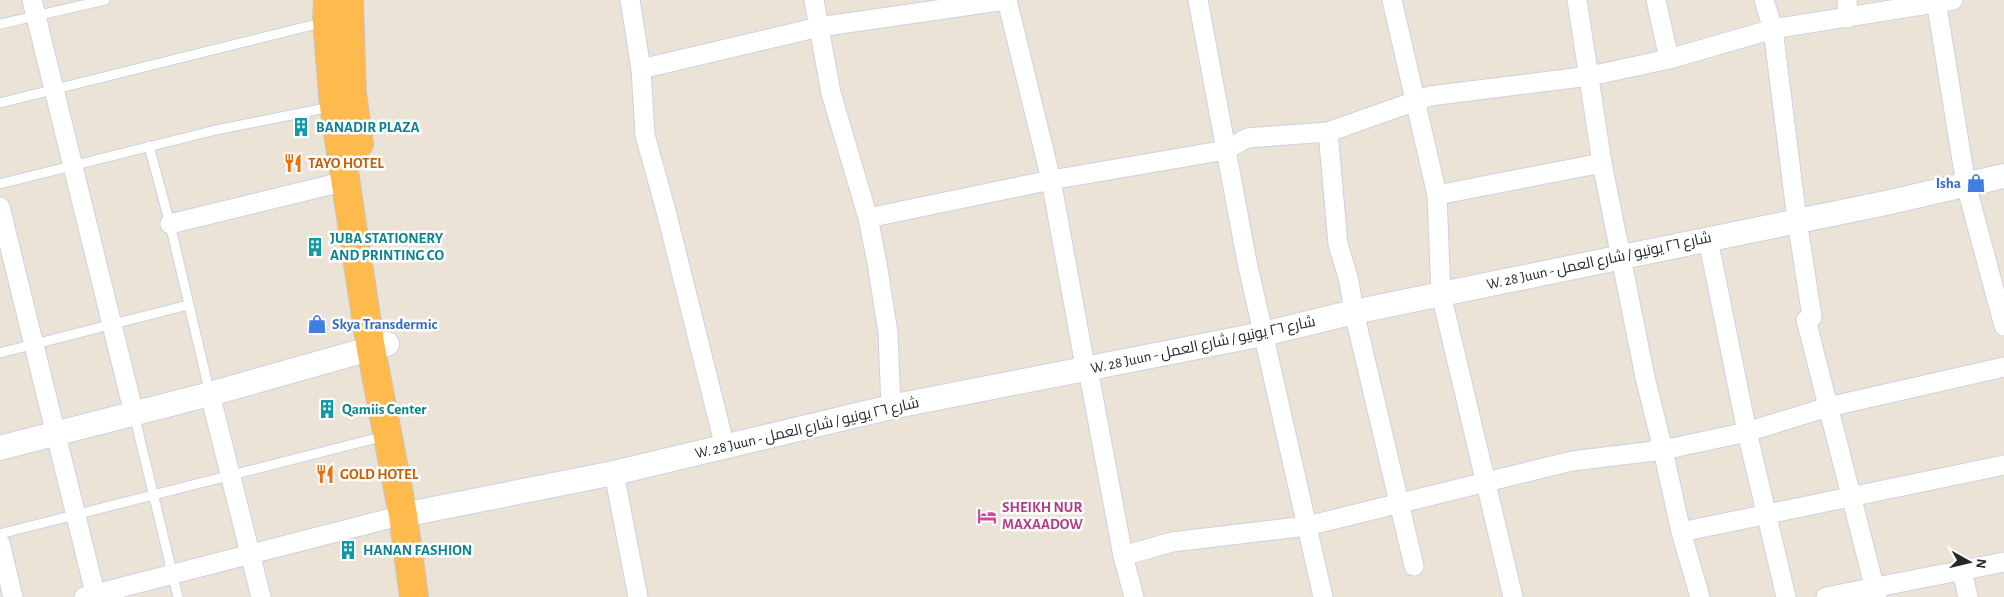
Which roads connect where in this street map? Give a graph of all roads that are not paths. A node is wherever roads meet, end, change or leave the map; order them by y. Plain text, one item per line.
1 (105, 0) edge
2 (349, 0) edge
3 (630, 0) edge
4 (814, 0) edge
5 (1007, 0) edge
6 (1198, 0) edge
7 (1392, 0) edge
8 (1577, 0) edge
9 (1656, 0) edge
10 (1764, 0) edge
11 (1942, 1) edge
12 (34, 8) edge
13 (1848, 9) edge
14 (328, 10) edge
15 (0, 24) edge
16 (819, 27) junction
17 (1773, 29) junction
18 (1669, 59) junction
19 (641, 69) junction
20 (1590, 76) junction
21 (54, 90) junction
22 (1414, 102) junction
23 (0, 103) edge
24 (334, 106) junction
25 (1328, 132) junction
26 (149, 146) junction
27 (1226, 150) junction
28 (1602, 163) junction
29 (73, 165) junction
30 (2004, 176) edge
31 (1051, 180) junction
32 (346, 181) junction
33 (0, 184) edge
34 (1966, 185) junction
35 (1437, 194) junction
36 (0, 207) edge
37 (868, 218) junction
38 (1797, 220) junction
39 (170, 224) junction
40 (1708, 239) junction
41 (1620, 257) junction
42 (1441, 294) junction
43 (188, 305) junction
44 (1354, 312) junction
45 (112, 324) junction
46 (2004, 326) edge
47 (1263, 334) junction
48 (34, 344) junction
49 (379, 347) junction
50 (0, 353) edge
51 (2004, 367) edge
52 (1088, 369) junction
53 (210, 394) junction
54 (891, 407) junction
55 (1828, 407) junction
56 (134, 414) junction
57 (1746, 432) junction
58 (56, 434) junction
59 (388, 435) junction
60 (725, 447) junction
61 (0, 448) edge
62 (1663, 450) junction
63 (2004, 465) edge
64 (614, 473) junction
65 (231, 475) junction
66 (1487, 481) junction
67 (154, 495) junction
68 (1850, 496) junction
69 (1400, 502) junction
70 (76, 514) junction
71 (410, 514) junction
72 (1766, 516) junction
73 (1307, 526) junction
74 (1680, 532) junction
75 (0, 534) edge
76 (0, 542) edge
77 (250, 554) junction
78 (1123, 556) junction
79 (2004, 562) edge
80 (1414, 566) dead end
81 (1962, 571) junction
82 (173, 574) junction
83 (1876, 592) edge
84 (91, 596) edge
85 (13, 597) edge
86 (178, 597) edge
87 (261, 597) edge
88 (414, 597) edge
89 (432, 597) edge
90 (638, 597) edge
91 (1134, 597) edge
92 (1323, 597) edge
93 (1513, 597) edge
94 (1700, 597) edge
95 (1786, 597) edge
96 (1826, 597) edge
97 (1968, 597) edge

1 - 12 lane
2 - 49 highway
3 - 19 street
4 - 16 street
5 - 16 street
5 - 31 street
6 - 27 street
7 - 22 street
8 - 20 street
9 - 18 street
10 - 17 street
11 - 13 street
11 - 34 street
12 - 15 lane
12 - 21 street
13 - 17 street
14 - 21 lane
14 - 24 highway
16 - 19 street
16 - 37 street
17 - 18 street
17 - 38 street
18 - 20 street
19 - 60 street
20 - 22 street
20 - 28 street
21 - 23 lane
21 - 29 street
22 - 25 street
22 - 35 street
24 - 26 lane
24 - 32 highway
25 - 27 street
25 - 44 street
26 - 29 lane
26 - 39 lane
27 - 31 street
27 - 47 street
28 - 35 street
28 - 41 street
29 - 33 lane
29 - 45 street
30 - 34 street, W. 28 Juun - شارع ٢٦ يونيو / شارع العمل
31 - 37 street
31 - 52 street
32 - 39 street
32 - 49 highway
34 - 38 street, W. 28 Juun - شارع ٢٦ يونيو / شارع العمل
34 - 46 street
35 - 42 street
36 - 48 street
37 - 54 street
38 - 40 street, W. 28 Juun - شارع ٢٦ يونيو / شارع العمل
38 - 55 street
39 - 43 lane
40 - 41 street, W. 28 Juun - شارع ٢٦ يونيو / شارع العمل
40 - 57 street
41 - 42 street, W. 28 Juun - شارع ٢٦ يونيو / شارع العمل
41 - 62 street
42 - 44 street, W. 28 Juun - شارع ٢٦ يونيو / شارع العمل
42 - 66 street
43 - 45 lane
43 - 53 lane
44 - 47 street, W. 28 Juun - شارع ٢٦ يونيو / شارع العمل
44 - 69 street
45 - 48 lane
45 - 56 street
47 - 52 street, W. 28 Juun - شارع ٢٦ يونيو / شارع العمل
47 - 73 street
48 - 50 lane
48 - 58 street
49 - 53 street
49 - 59 highway
49 - 71 highway
51 - 55 street
52 - 54 street, W. 28 Juun - شارع ٢٦ يونيو / شارع العمل
52 - 78 street
53 - 56 street
53 - 65 street
54 - 60 street, W. 28 Juun - شارع ٢٦ يونيو / شارع العمل
55 - 57 street
55 - 68 street
56 - 58 street
56 - 67 lane
57 - 62 street
57 - 72 street
58 - 61 street
58 - 70 street
59 - 65 lane
59 - 71 highway
60 - 64 street, W. 28 Juun - شارع ٢٦ يونيو / شارع العمل
62 - 66 street
62 - 74 street
63 - 68 street
64 - 71 street, W. 28 Juun - شارع ٢٦ يونيو / شارع العمل
64 - 90 street
65 - 67 lane
65 - 77 street
66 - 69 street
66 - 93 street
67 - 70 lane
67 - 82 lane
68 - 72 street
68 - 83 street
69 - 73 street
69 - 80 street
70 - 75 lane
70 - 84 street
71 - 77 street
71 - 88 highway
71 - 89 highway
72 - 74 street
72 - 95 street
73 - 78 street
73 - 92 street
74 - 94 street
76 - 85 street
77 - 82 street
77 - 87 street
78 - 91 street
79 - 81 street
81 - 83 street
81 - 97 street
82 - 84 street
82 - 86 lane
83 - 96 street

